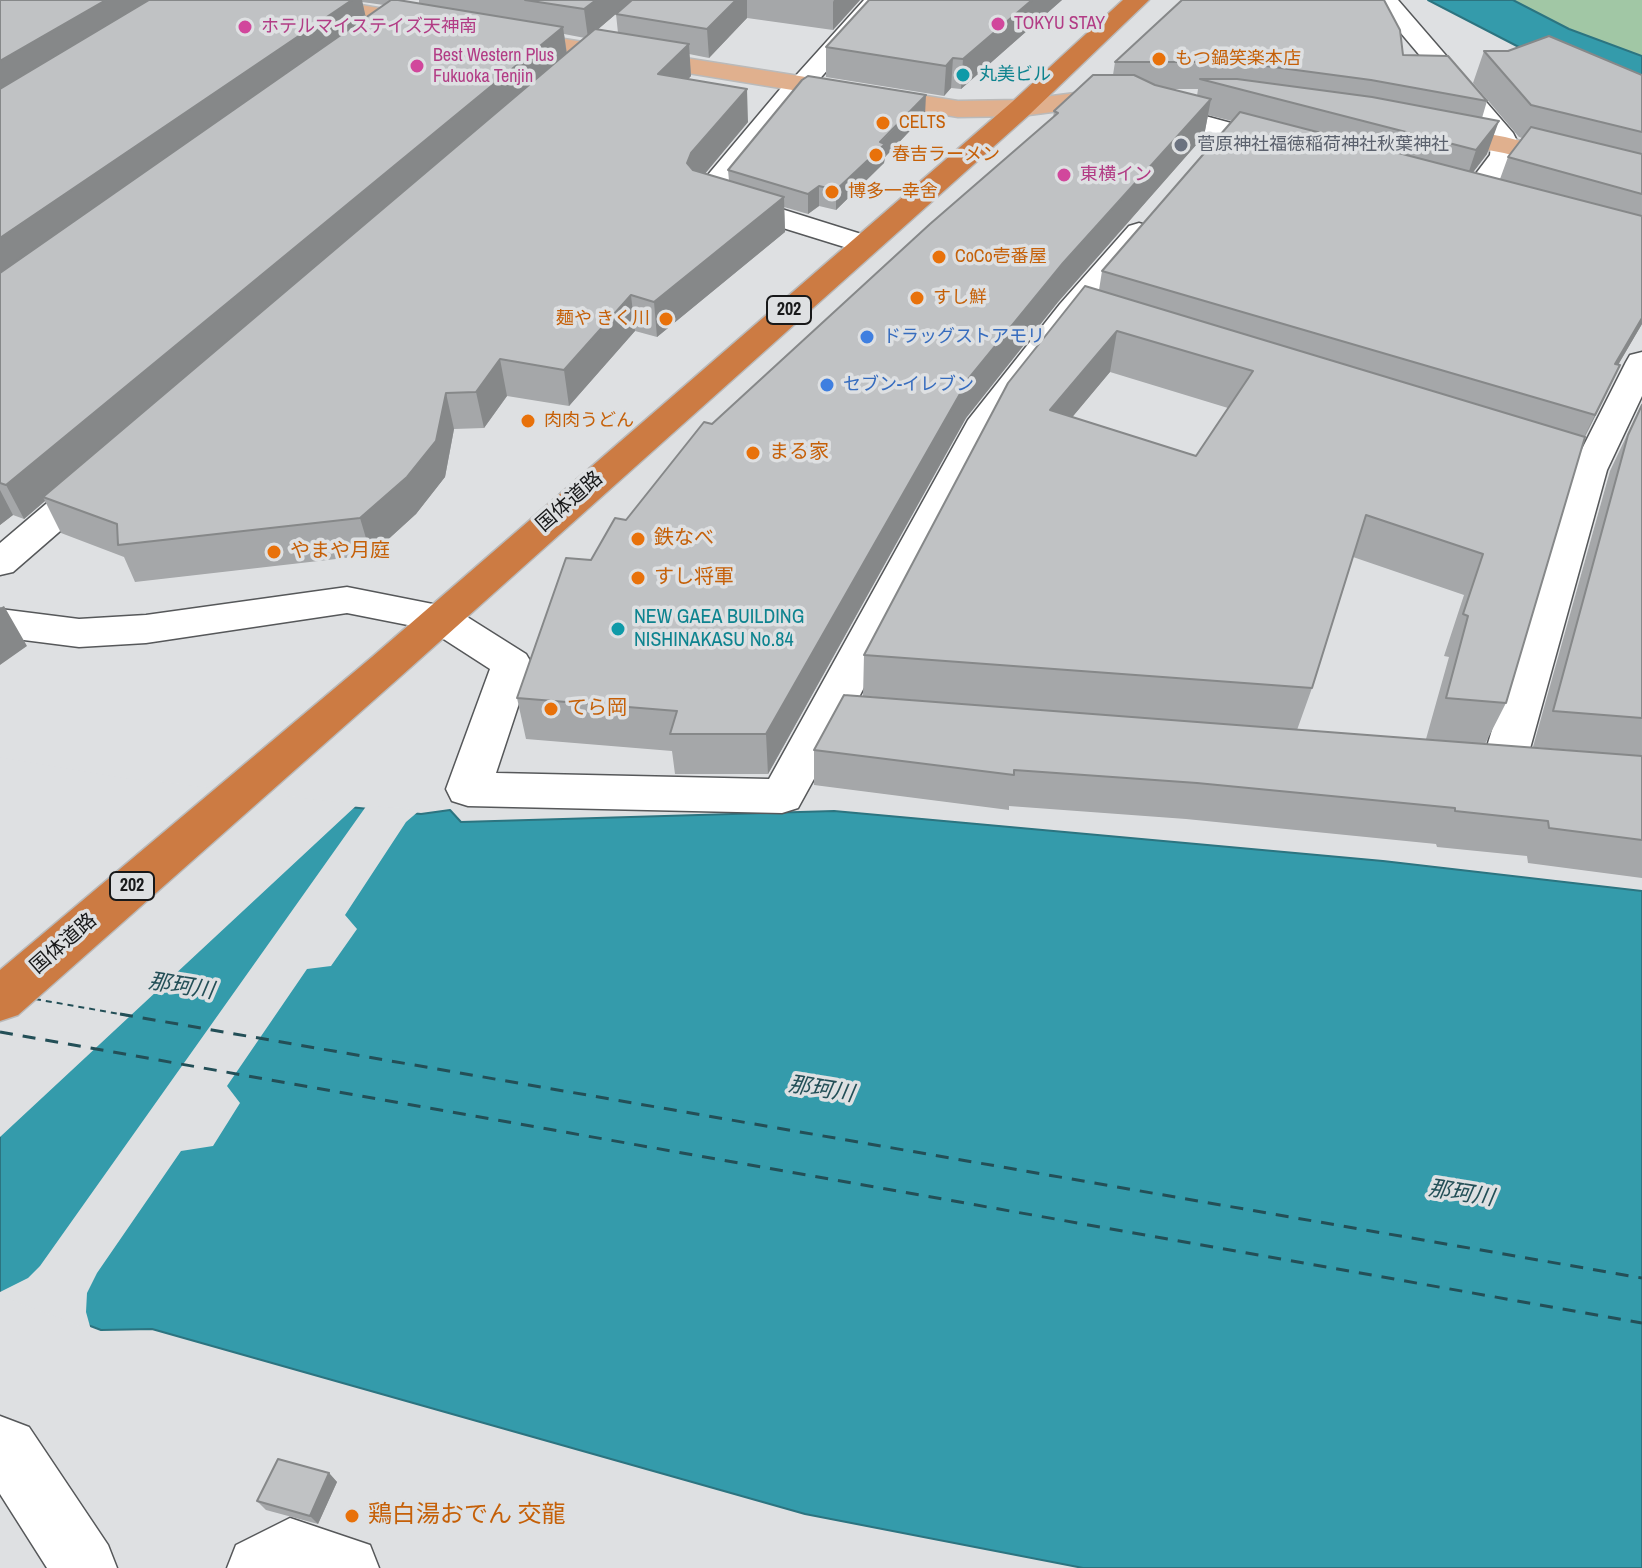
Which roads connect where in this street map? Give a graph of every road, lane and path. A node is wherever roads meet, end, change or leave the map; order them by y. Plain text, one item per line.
1 (291, 0) edge
2 (419, 0) edge
3 (877, 0) edge
4 (1137, 0) edge
5 (1385, 0) edge
6 (395, 18) junction
7 (456, 28) edge
8 (487, 33) edge
9 (373, 35) edge
10 (603, 43) junction
11 (559, 81) edge
12 (800, 86) junction
13 (1130, 99) joint
14 (1021, 108) junction
15 (1405, 127) edge
16 (1505, 145) junction
17 (1303, 151) edge
18 (1642, 180) edge
19 (1442, 188) edge
20 (1164, 203) edge
21 (864, 244) junction
22 (1642, 362) edge
23 (1482, 437) edge
24 (118, 461) edge
25 (1589, 470) junction
26 (0, 563) edge
27 (439, 618) junction
28 (0, 623) edge
29 (830, 712) junction
30 (940, 721) edge
31 (1550, 767) edge
32 (0, 1000) edge
33 (0, 1447) edge
34 (85, 1568) edge
35 (259, 1568) edge
36 (347, 1568) edge

1 - 6 main road
2 - 6 street
3 - 12 street
4 - 14 highway, 国体道路 / 202
5 - 16 street
6 - 7 main road
6 - 9 street
8 - 10 main road
10 - 11 street
10 - 12 main road
12 - 14 main road
12 - 21 street
13 - 14 main road
13 - 17 street
14 - 21 highway, 国体道路 / 202
15 - 16 main road
16 - 18 main road
16 - 19 street
20 - 29 street
21 - 27 highway, 国体道路 / 202
22 - 25 street
23 - 25 street
24 - 26 street
25 - 31 street
27 - 28 street
27 - 29 street
27 - 32 highway, 国体道路 / 202
29 - 30 street
33 - 34 street
35 - 36 street

